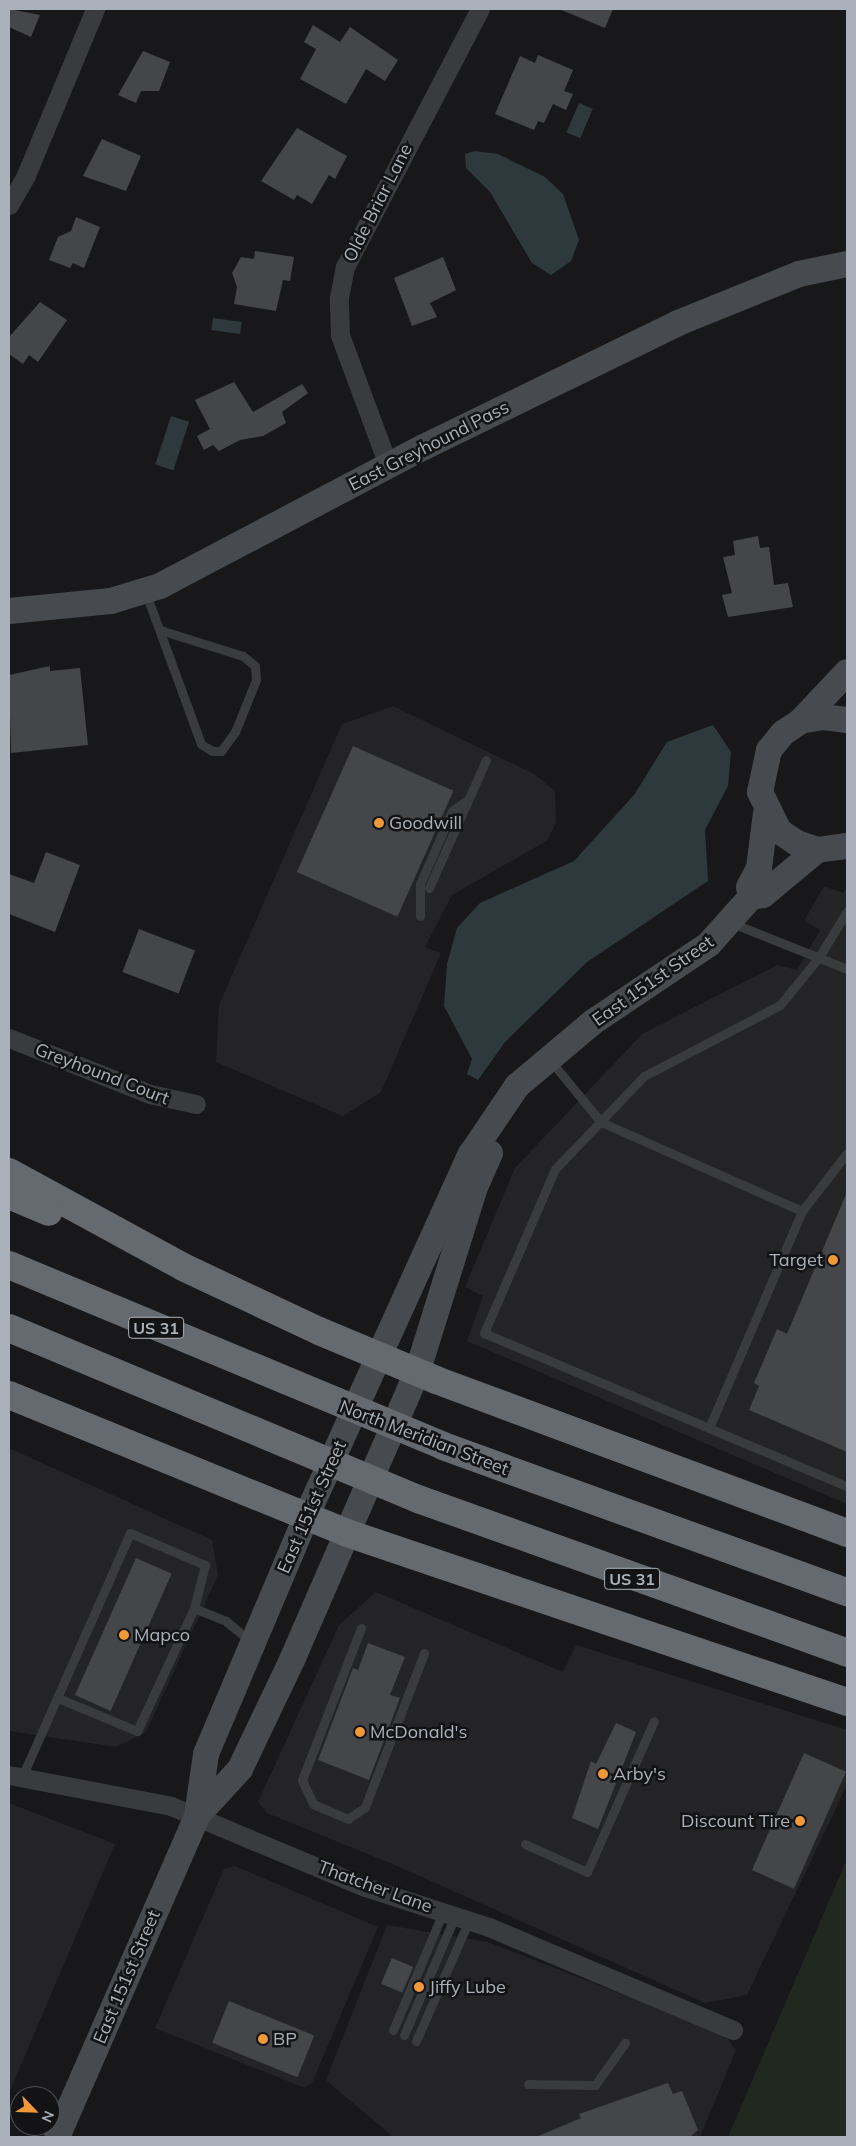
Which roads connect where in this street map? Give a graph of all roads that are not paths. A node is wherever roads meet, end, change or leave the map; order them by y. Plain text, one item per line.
1 (95, 9) edge
2 (480, 9) edge
3 (9, 205) edge
4 (847, 264) edge
5 (388, 465) junction
6 (145, 591) junction
7 (9, 611) edge
8 (160, 630) junction
9 (847, 672) edge
10 (847, 720) edge
11 (802, 721) junction
12 (486, 760) dead end
13 (468, 800) junction
14 (766, 813) junction
15 (838, 848) edge
16 (429, 888) dead end
17 (751, 897) junction
18 (847, 911) edge
19 (420, 916) dead end
20 (732, 924) junction
21 (819, 957) junction
22 (847, 969) edge
23 (9, 1038) edge
24 (550, 1059) junction
25 (196, 1104) dead end
26 (601, 1122) junction
27 (847, 1153) edge
28 (9, 1172) edge
29 (9, 1195) edge
30 (802, 1211) junction
31 (9, 1265) edge
32 (183, 1267) junction
33 (9, 1328) edge
34 (380, 1357) junction
35 (417, 1373) junction
36 (9, 1395) edge
37 (709, 1428) junction
38 (847, 1486) edge
39 (306, 1517) junction
40 (347, 1533) junction
41 (847, 1533) edge
42 (847, 1592) edge
43 (194, 1608) junction
44 (361, 1628) dead end
45 (253, 1644) junction
46 (424, 1653) dead end
47 (847, 1653) edge
48 (58, 1698) junction
49 (847, 1702) edge
50 (654, 1721) dead end
51 (15, 1777) edge
52 (197, 1816) junction
53 (525, 1844) dead end
54 (456, 1916) junction
55 (393, 2030) dead end
56 (732, 2030) dead end
57 (404, 2035) dead end
58 (416, 2041) dead end
59 (625, 2043) dead end
60 (528, 2084) dead end
61 (57, 2137) edge

1 - 3 street
2 - 5 street, Olde Briar Lane
4 - 5 street, East Greyhound Pass
5 - 6 street, East Greyhound Pass
6 - 7 street, East Greyhound Pass
6 - 8 lane
8 - 8 lane
9 - 11 street
10 - 11 street
11 - 14 street
12 - 13 lane
13 - 16 lane
13 - 19 lane
14 - 15 street
14 - 17 street, East 151st Street
15 - 17 street, East 151st Street
17 - 20 street, East 151st Street
18 - 21 lane
20 - 21 lane
20 - 24 street, East 151st Street
21 - 22 lane
21 - 26 lane
23 - 25 street, Greyhound Court
24 - 26 lane
24 - 34 street, East 151st Street
24 - 35 street, East 151st Street
26 - 30 lane
26 - 37 lane
27 - 30 lane
28 - 32 highway
29 - 32 highway
30 - 37 lane
31 - 42 highway, North Meridian Street / US 31
32 - 34 highway
33 - 47 highway, US 31
34 - 35 highway
34 - 39 street, East 151st Street
35 - 40 street, East 151st Street
35 - 41 highway
36 - 39 highway
37 - 38 lane
39 - 40 highway
39 - 45 street, East 151st Street
40 - 49 highway
40 - 52 street, East 151st Street
43 - 45 lane
43 - 48 lane
43 - 48 lane
44 - 46 lane
45 - 52 street, East 151st Street
48 - 51 lane
50 - 53 lane
51 - 52 street, Thatcher Lane
52 - 54 street, Thatcher Lane
52 - 61 street, East 151st Street
54 - 55 lane
54 - 56 street, Thatcher Lane
54 - 57 lane
54 - 58 lane
59 - 60 lane

